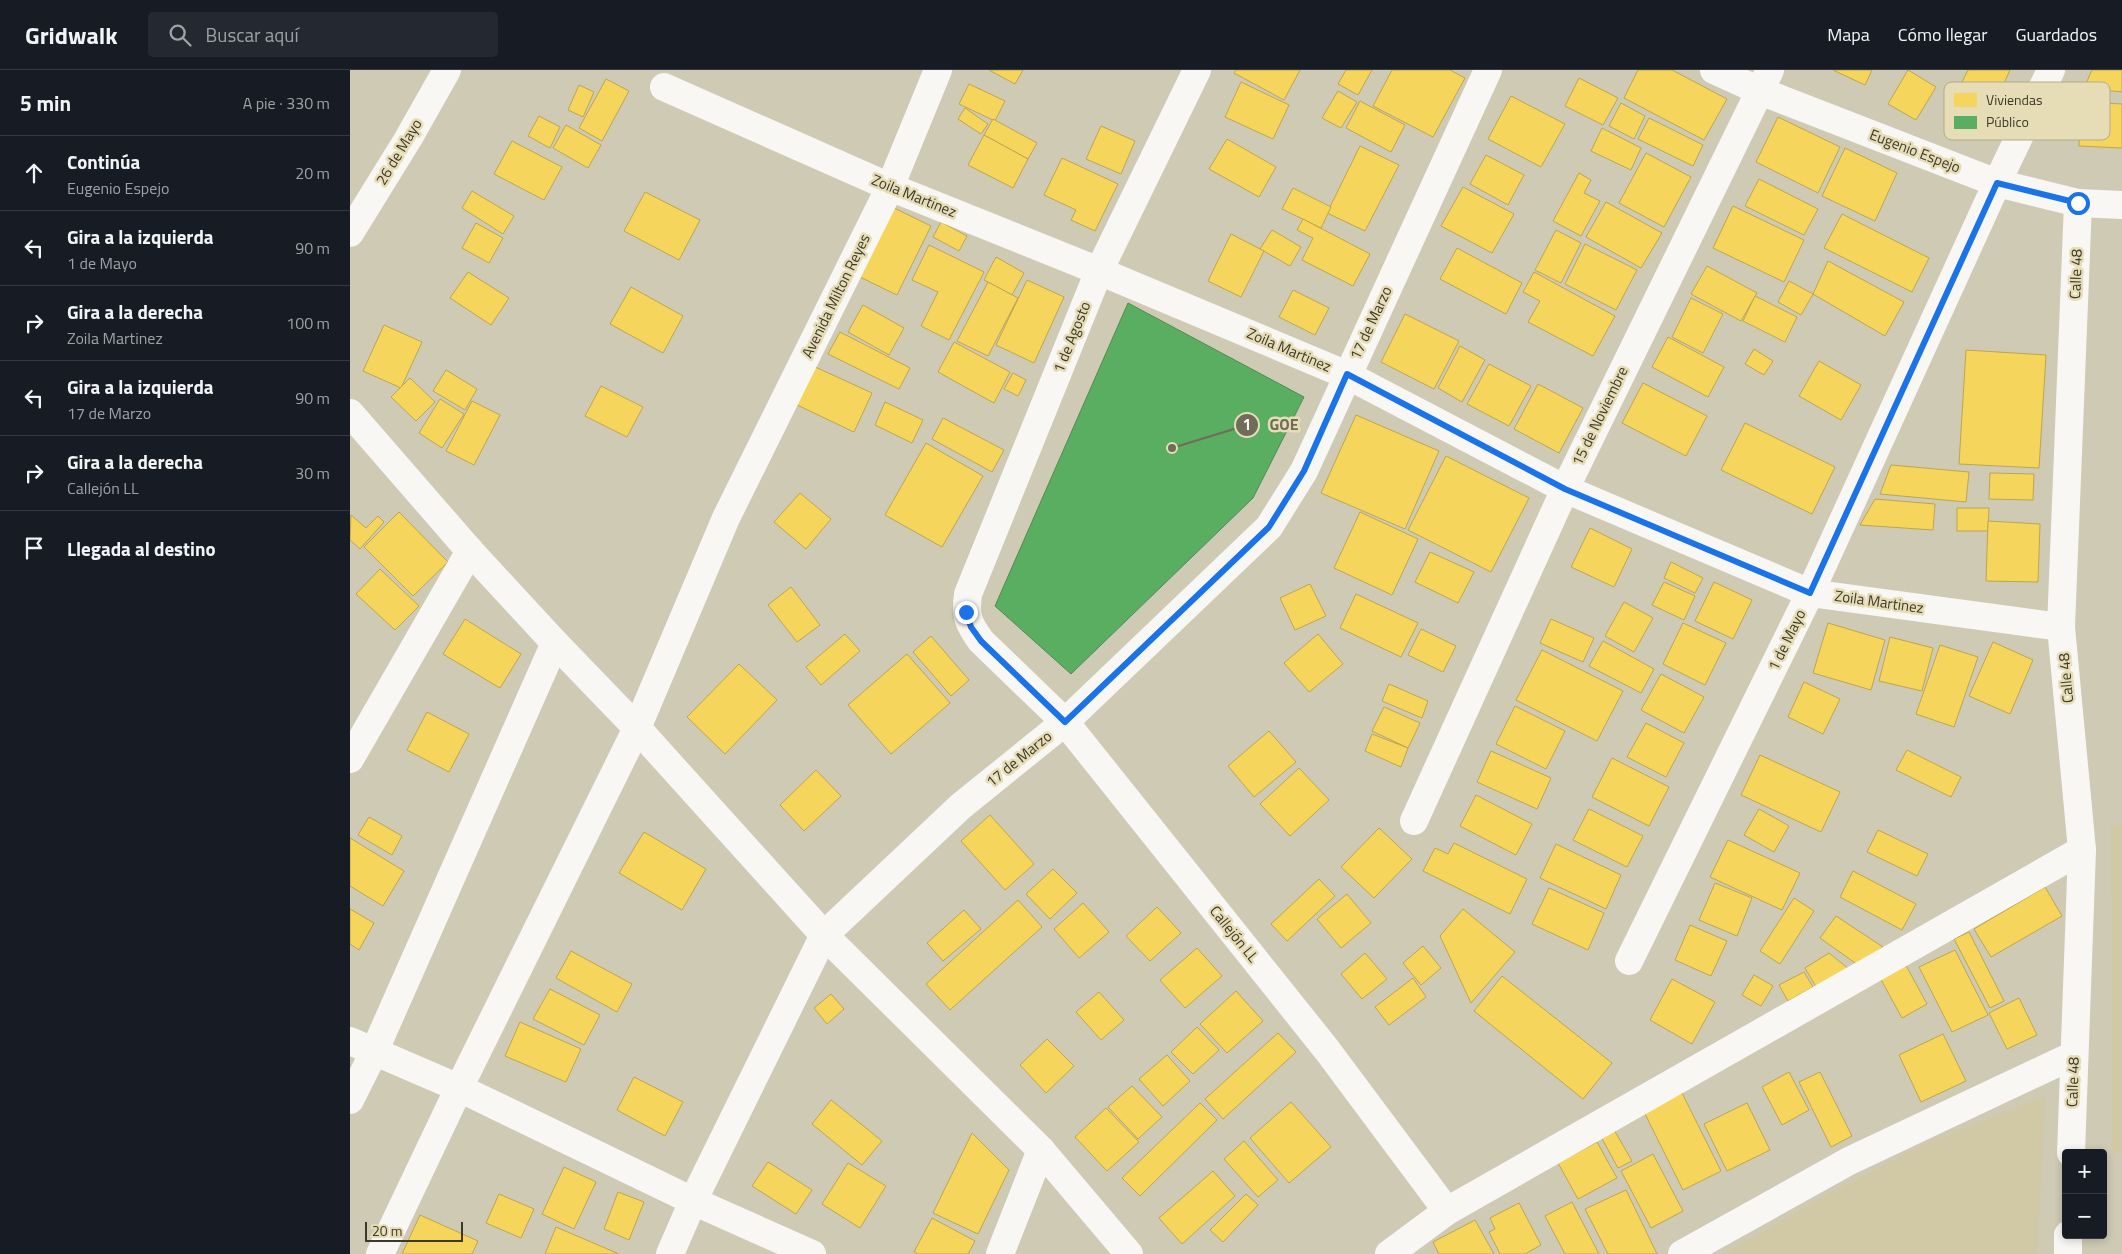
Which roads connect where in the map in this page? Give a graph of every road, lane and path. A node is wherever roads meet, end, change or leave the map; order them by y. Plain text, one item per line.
1 (447, 70) edge
2 (938, 70) edge
3 (1197, 70) edge
4 (1488, 70) edge
5 (1714, 70) edge
6 (2051, 70) edge
7 (1765, 80) edge
8 (2045, 82) edge
9 (664, 87) dead end
10 (2018, 140) edge
11 (1997, 183) junction
12 (890, 187) junction
13 (2078, 203) junction
14 (2122, 205) edge
15 (350, 233) edge
16 (1099, 271) junction
17 (1347, 374) junction
18 (350, 413) edge
19 (1565, 489) junction
20 (470, 551) junction
21 (1810, 593) junction
22 (966, 612) joint
23 (2061, 627) junction
24 (555, 643) junction
25 (1065, 722) junction
26 (637, 728) junction
27 (350, 759) edge
28 (1414, 821) dead end
29 (2082, 850) junction
30 (824, 935) junction
31 (1629, 961) dead end
32 (362, 1046) edge
33 (2074, 1055) junction
34 (459, 1088) junction
35 (350, 1100) edge
36 (2071, 1149) edge
37 (1042, 1150) junction
38 (693, 1201) junction
39 (1447, 1211) junction
40 (2068, 1239) edge
41 (380, 1254) edge
42 (670, 1254) edge
43 (812, 1254) edge
44 (1000, 1254) edge
45 (1129, 1254) edge
46 (1390, 1254) edge
47 (1682, 1254) edge
48 (2068, 1254) edge

1 - 15 street, 26 de Mayo
2 - 12 street, Avenida Milton Reyes
3 - 16 street, 1 de Agosto
4 - 17 street, 17 de Marzo
5 - 7 street, Eugenio Espejo
6 - 8 street, 1 de Mayo
7 - 11 street, Eugenio Espejo
7 - 19 street, 15 de Noviembre
9 - 12 street, Zoila Martinez
10 - 11 street, 1 de Mayo
11 - 13 street, Eugenio Espejo
11 - 21 street, 1 de Mayo
12 - 16 street, Zoila Martinez
12 - 26 street, Avenida Milton Reyes
13 - 14 street, Eugenio Espejo
13 - 23 street, Calle 48
16 - 17 street, Zoila Martinez
16 - 22 street, 1 de Agosto
17 - 19 street, Zoila Martinez
17 - 25 street, 17 de Marzo
18 - 20 street
19 - 21 street, Zoila Martinez
19 - 28 street, 15 de Noviembre
20 - 24 street
20 - 27 street
21 - 23 street, Zoila Martinez
21 - 31 street, 1 de Mayo
22 - 25 street, Callejón LL
23 - 29 street, Calle 48
24 - 26 street
24 - 32 street
25 - 30 street, 17 de Marzo
25 - 39 street, Callejón LL
26 - 30 street
26 - 34 street, Avenida Milton Reyes
29 - 33 street, Calle 48
29 - 39 street
30 - 37 street
30 - 38 street
32 - 34 street
32 - 35 street
33 - 36 street, Calle 48
33 - 47 street
34 - 38 street
34 - 41 street, Avenida Milton Reyes
37 - 44 street
37 - 45 street
38 - 42 street
38 - 43 street
39 - 46 street
40 - 48 street

